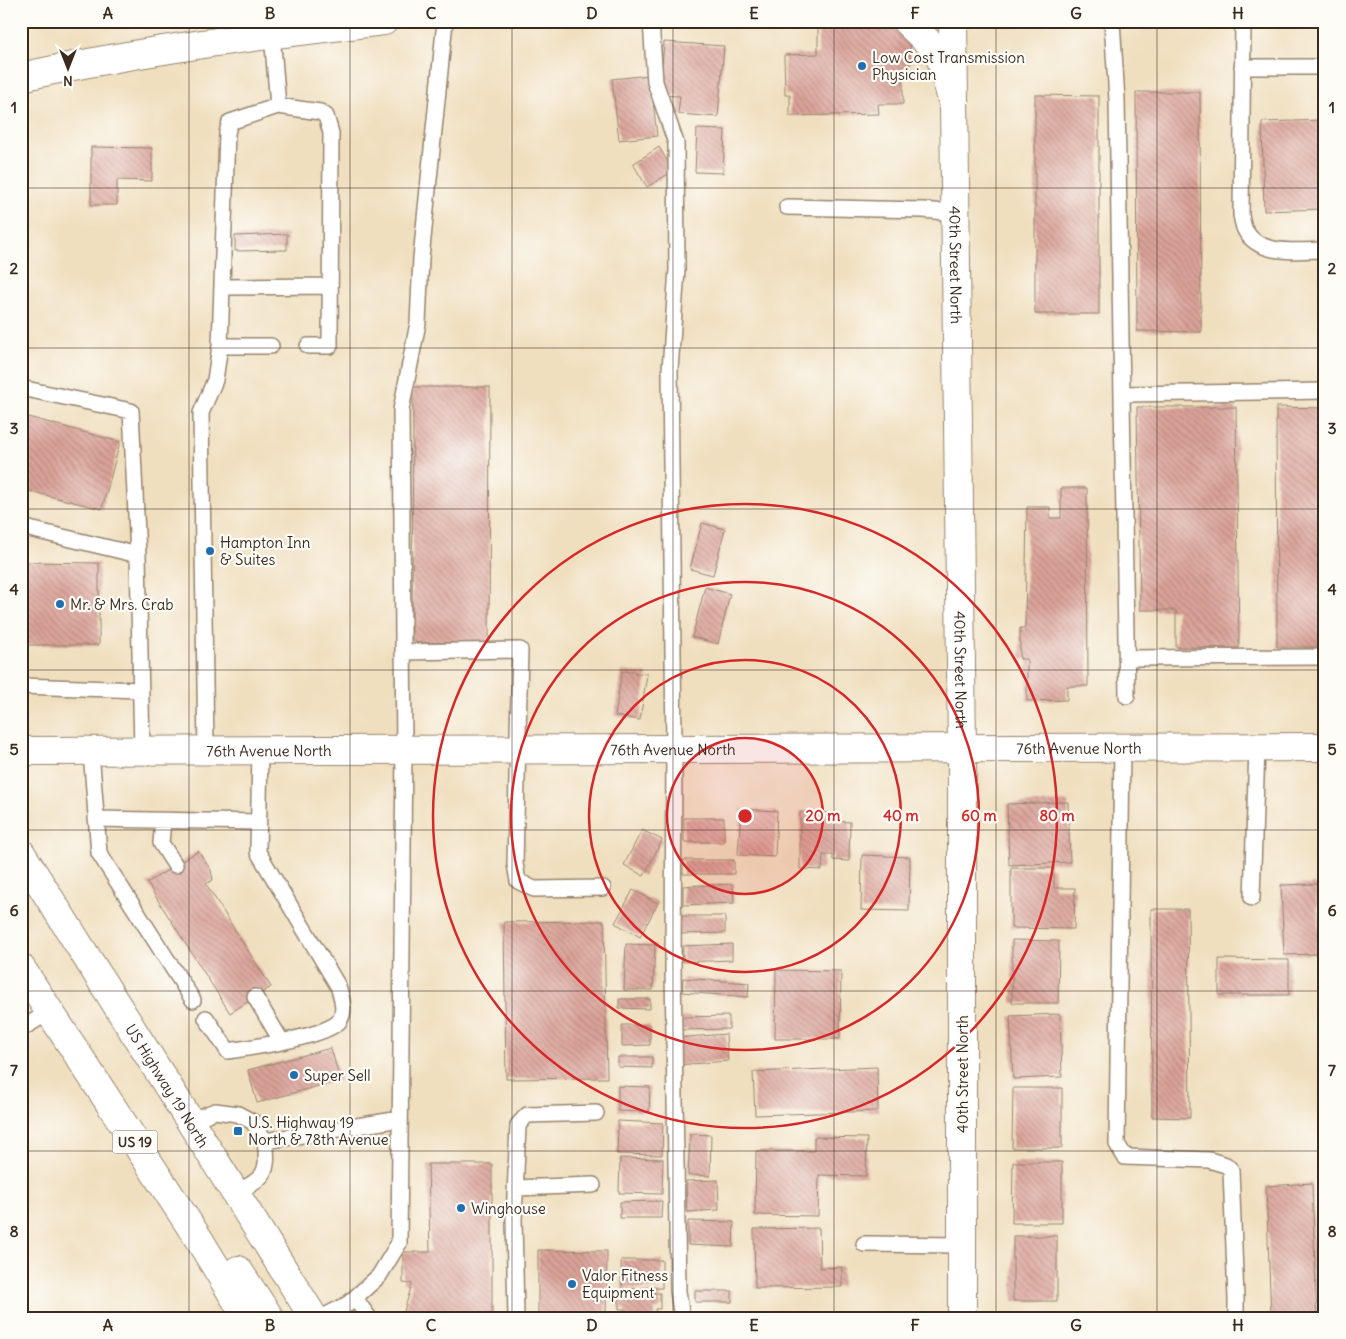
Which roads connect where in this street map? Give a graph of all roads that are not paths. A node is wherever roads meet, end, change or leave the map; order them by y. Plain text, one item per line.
1 (384, 21) edge
2 (445, 21) edge
3 (651, 21) edge
4 (906, 21) edge
5 (953, 21) edge
6 (1112, 21) edge
7 (1243, 21) edge
8 (272, 34) junction
9 (1242, 67) junction
10 (1325, 67) edge
11 (21, 77) edge
12 (278, 106) junction
13 (954, 107) junction
14 (787, 207) dead end
15 (956, 213) junction
16 (1325, 250) edge
17 (330, 286) junction
18 (222, 287) junction
19 (220, 346) junction
20 (271, 346) dead end
21 (308, 346) dead end
22 (21, 388) edge
23 (1325, 391) edge
24 (1122, 394) junction
25 (21, 527) edge
26 (138, 555) junction
27 (403, 652) junction
28 (1325, 657) edge
29 (1126, 658) junction
30 (21, 686) edge
31 (141, 690) junction
32 (1127, 696) dead end
33 (1122, 747) junction
34 (1325, 747) edge
35 (674, 748) junction
36 (962, 748) junction
37 (1257, 748) junction
38 (518, 749) junction
39 (206, 750) junction
40 (260, 750) junction
41 (404, 750) junction
42 (21, 751) edge
43 (91, 751) junction
44 (142, 751) junction
45 (96, 820) junction
46 (163, 821) junction
47 (258, 822) junction
48 (21, 853) edge
49 (174, 865) dead end
50 (603, 888) dead end
51 (1252, 898) dead end
52 (21, 968) edge
53 (255, 997) dead end
54 (193, 1000) dead end
55 (50, 1012) junction
56 (206, 1018) dead end
57 (21, 1029) edge
58 (282, 1042) junction
59 (596, 1113) dead end
60 (400, 1119) junction
61 (190, 1121) junction
62 (265, 1142) junction
63 (593, 1185) dead end
64 (516, 1188) junction
65 (236, 1193) junction
66 (200, 1241) junction
67 (864, 1244) dead end
68 (962, 1245) junction
69 (355, 1298) junction
70 (247, 1318) edge
71 (270, 1318) edge
72 (314, 1318) edge
73 (321, 1318) edge
74 (369, 1318) edge
75 (516, 1318) edge
76 (682, 1318) edge
77 (962, 1318) edge
78 (1236, 1318) edge

1 - 8 main road
2 - 27 lane
3 - 35 lane
4 - 13 main road
5 - 13 main road, 40th Street North
6 - 24 lane
7 - 9 lane
8 - 11 main road
8 - 12 lane
9 - 10 lane
9 - 16 lane
12 - 17 lane
12 - 18 lane
13 - 15 main road, 40th Street North
14 - 15 lane
15 - 36 main road, 40th Street North
17 - 18 lane
17 - 21 lane
18 - 19 lane
19 - 20 lane
19 - 39 lane
22 - 26 lane
23 - 24 lane
24 - 29 lane
25 - 26 lane
26 - 31 lane
27 - 38 lane
27 - 41 lane
28 - 29 lane
29 - 32 lane
30 - 31 lane
31 - 44 lane
33 - 36 main road, 76th Avenue North
33 - 37 main road, 76th Avenue North
33 - 78 lane
34 - 37 main road, 76th Avenue North
35 - 36 main road, 76th Avenue North
35 - 38 main road, 76th Avenue North
35 - 76 lane
36 - 68 main road, 40th Street North
37 - 51 lane
38 - 41 main road, 76th Avenue North
38 - 50 lane
39 - 40 main road, 76th Avenue North
39 - 44 main road, 76th Avenue North
40 - 41 main road, 76th Avenue North
40 - 47 lane
41 - 60 lane
42 - 43 main road, 76th Avenue North
43 - 44 main road, 76th Avenue North
43 - 45 lane
45 - 46 lane
45 - 54 lane
46 - 47 lane
46 - 49 lane
47 - 58 lane
48 - 61 main road, US Highway 19 North
52 - 55 main road, US 19
53 - 58 lane
55 - 57 lane
55 - 66 main road, US 19
56 - 58 lane
59 - 64 lane
60 - 62 lane
60 - 69 lane
61 - 62 lane
61 - 65 main road, US Highway 19 North
62 - 65 lane
63 - 64 lane
64 - 75 lane
65 - 72 main road, US Highway 19 North
66 - 70 main road, US 19
66 - 71 main road
67 - 68 lane
68 - 77 main road, 40th Street North
69 - 73 lane
69 - 74 lane

